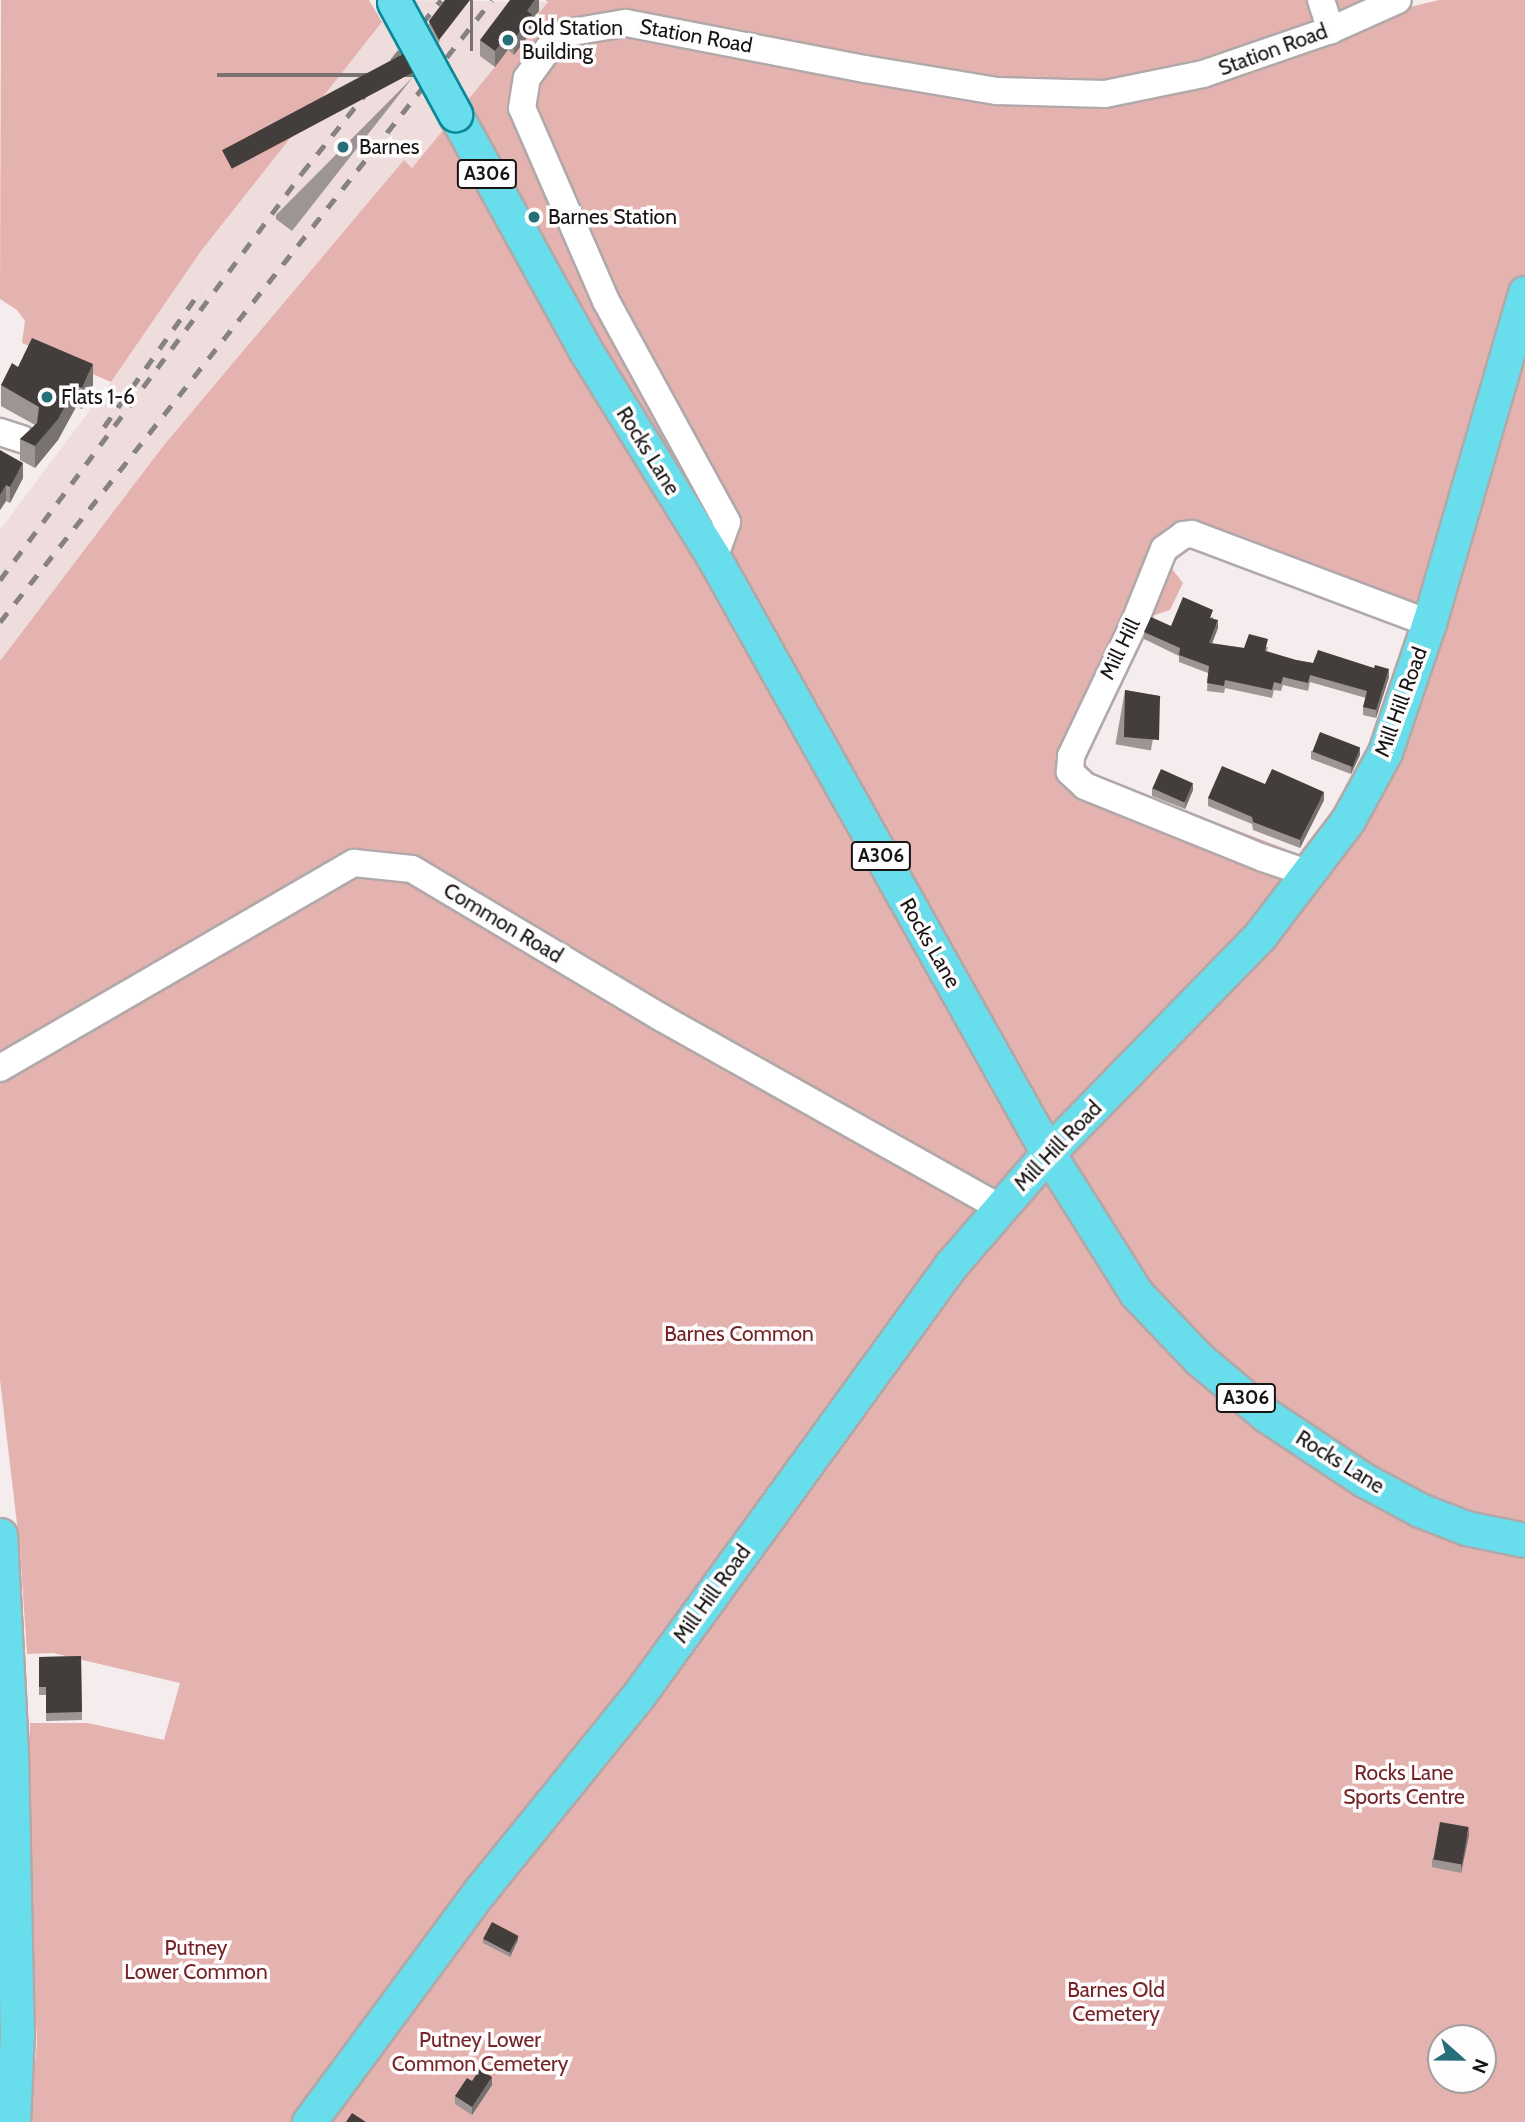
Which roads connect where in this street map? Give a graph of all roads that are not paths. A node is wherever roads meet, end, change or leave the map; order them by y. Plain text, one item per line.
1 (394, 0) edge
2 (1321, 0) edge
3 (1391, 1) edge
4 (1331, 30) junction
5 (1525, 293) edge
6 (715, 558) junction
7 (1429, 623) junction
8 (1310, 874) junction
9 (0, 1069) edge
10 (1048, 1153) junction
11 (1000, 1208) junction
12 (0, 1535) edge
13 (1525, 1540) edge
14 (6, 1753) edge
15 (13, 2122) edge
16 (309, 2122) edge

1 - 6 main road, Rocks Lane / A306, bridge
2 - 4 street
3 - 4 street, Station Road
4 - 6 street, Station Road
5 - 7 main road, Mill Hill Road
6 - 10 main road, Rocks Lane / A306
7 - 8 main road, Mill Hill Road
7 - 8 street, Mill Hill
8 - 10 main road, Mill Hill Road
9 - 11 street, Common Road
10 - 11 main road, Mill Hill Road
10 - 13 main road, Rocks Lane / A306
11 - 16 main road, Mill Hill Road
12 - 14 main road
14 - 15 main road

